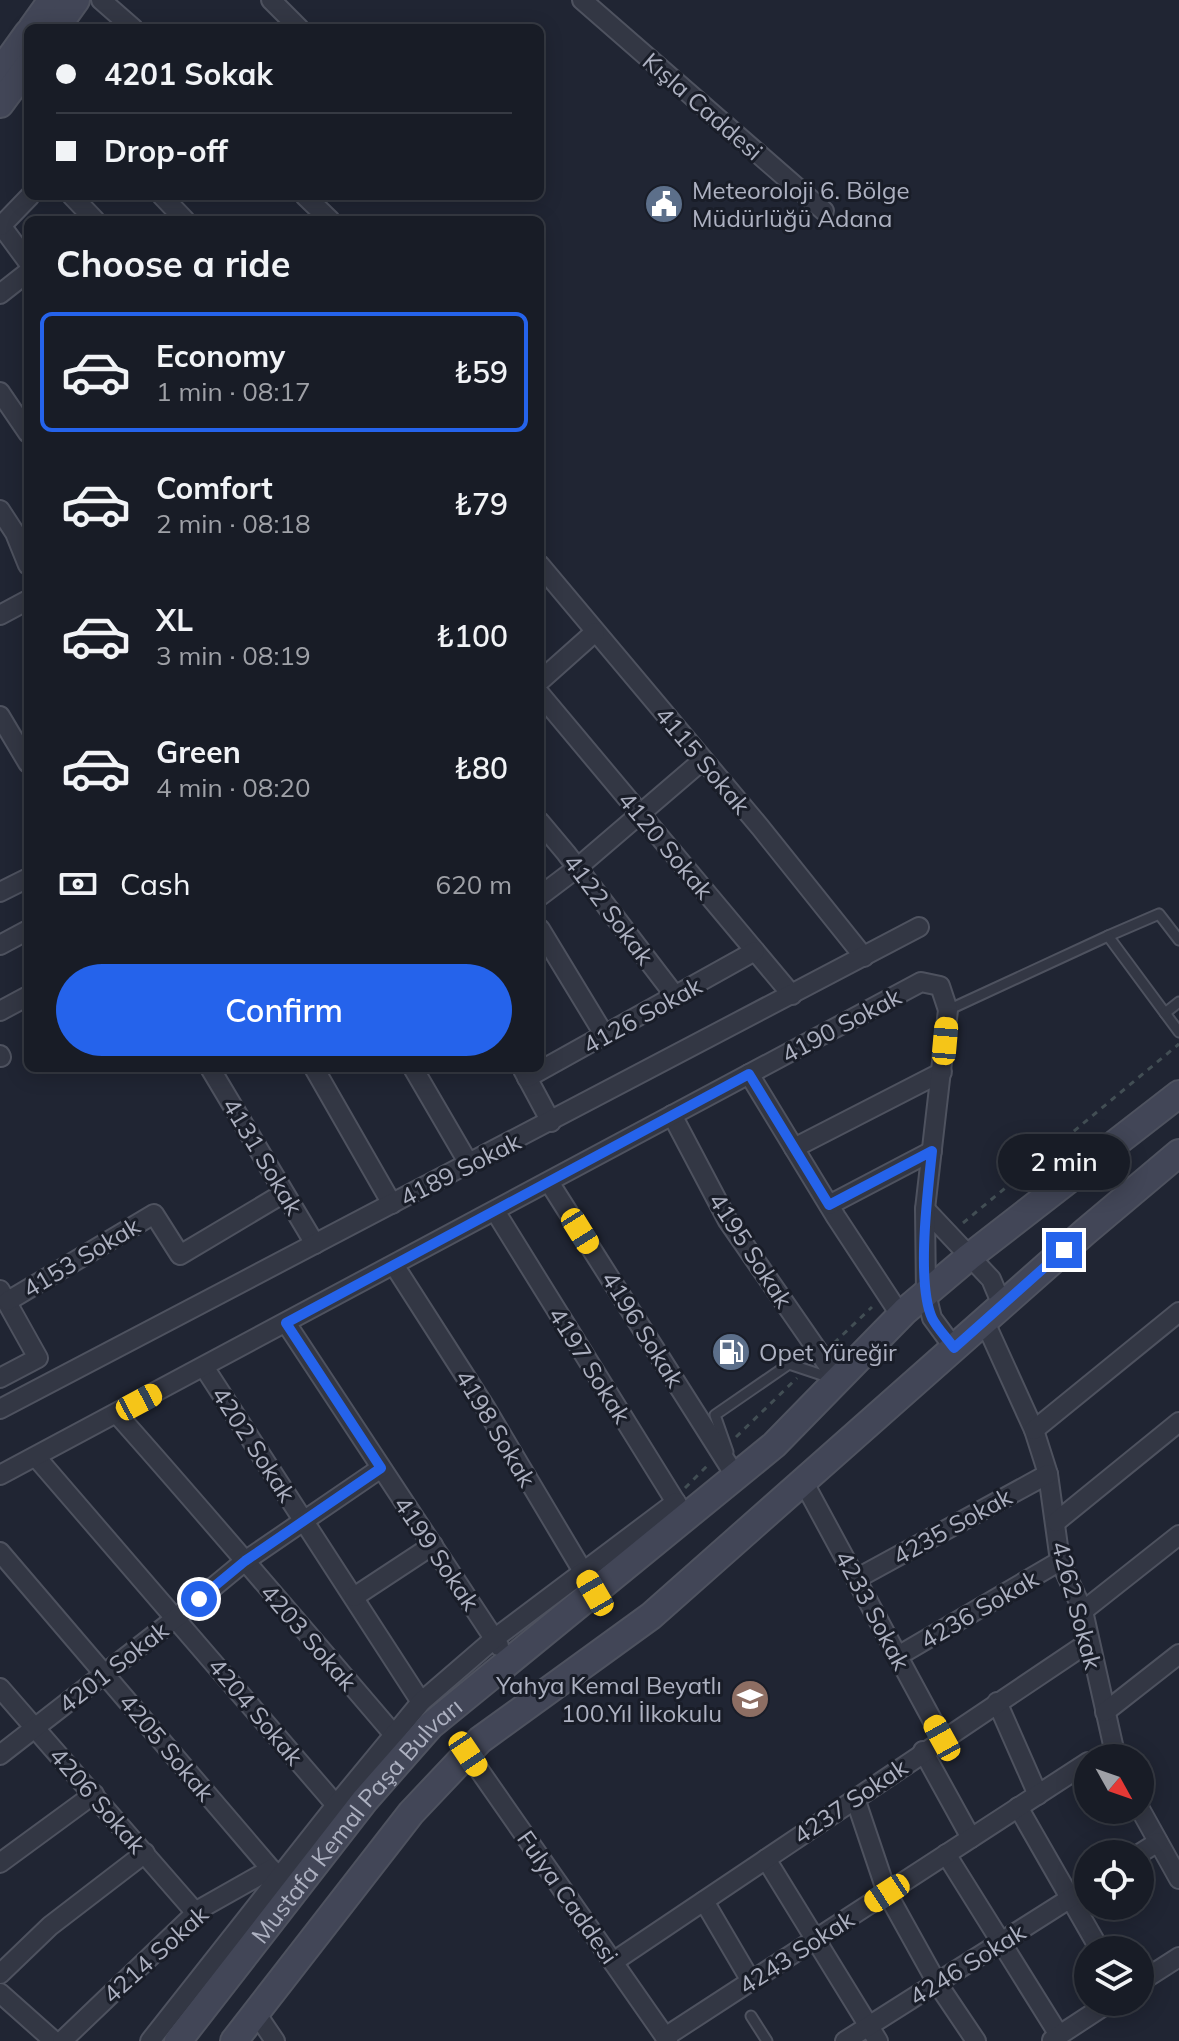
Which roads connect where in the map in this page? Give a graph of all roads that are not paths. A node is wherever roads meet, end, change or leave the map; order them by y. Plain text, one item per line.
1 (52, 0) edge
2 (76, 0) edge
3 (101, 0) edge
4 (271, 0) edge
5 (582, 0) edge
6 (35, 24) edge
7 (59, 24) edge
8 (128, 24) edge
9 (295, 24) edge
10 (24, 40) edge
11 (8, 66) edge
12 (0, 104) edge
13 (26, 200) edge
14 (76, 200) edge
15 (166, 200) edge
16 (309, 200) edge
17 (824, 211) dead end
18 (91, 216) edge
19 (181, 216) edge
20 (326, 216) edge
21 (1, 225) edge
22 (24, 257) edge
23 (24, 275) edge
24 (0, 294) edge
25 (0, 392) edge
26 (24, 427) edge
27 (0, 510) edge
28 (22, 533) edge
29 (544, 570) edge
30 (24, 602) edge
31 (0, 615) edge
32 (595, 632) junction
33 (544, 677) edge
34 (544, 699) edge
35 (3, 728) edge
36 (24, 757) edge
37 (703, 760) junction
38 (640, 814) junction
39 (544, 827) edge
40 (577, 868) junction
41 (24, 880) edge
42 (0, 892) edge
43 (544, 893) edge
44 (919, 927) dead end
45 (24, 932) edge
46 (544, 936) edge
47 (1108, 936) junction
48 (1179, 940) edge
49 (0, 945) edge
50 (755, 951) junction
51 (864, 957) junction
52 (792, 995) junction
53 (676, 997) junction
54 (24, 998) edge
55 (1179, 1002) edge
56 (948, 1010) junction
57 (0, 1011) edge
58 (1165, 1013) junction
59 (1179, 1032) edge
60 (605, 1036) junction
61 (544, 1064) edge
62 (212, 1072) edge
63 (316, 1072) edge
64 (415, 1072) edge
65 (942, 1072) junction
66 (525, 1073) edge
67 (749, 1074) junction
68 (1179, 1094) edge
69 (672, 1115) junction
70 (551, 1122) junction
71 (794, 1148) junction
72 (932, 1151) junction
73 (1179, 1153) edge
74 (469, 1164) junction
75 (549, 1182) junction
76 (284, 1193) junction
77 (392, 1204) junction
78 (829, 1205) junction
79 (925, 1209) junction
80 (495, 1211) junction
81 (315, 1244) junction
82 (969, 1257) junction
83 (394, 1265) junction
84 (926, 1294) junction
85 (4, 1295) edge
86 (993, 1312) junction
87 (1179, 1312) edge
88 (901, 1316) junction
89 (286, 1323) junction
90 (954, 1348) junction
91 (204, 1367) junction
92 (0, 1378) edge
93 (838, 1380) junction
94 (0, 1409) edge
95 (117, 1414) junction
96 (1179, 1422) edge
97 (1034, 1430) junction
98 (36, 1457) junction
99 (381, 1468) junction
100 (1048, 1474) junction
101 (0, 1475) edge
102 (736, 1477) junction
103 (803, 1481) junction
104 (681, 1510) junction
105 (305, 1520) junction
106 (1056, 1522) junction
107 (1179, 1535) edge
108 (433, 1545) junction
109 (0, 1552) edge
110 (245, 1561) junction
111 (1060, 1561) junction
112 (856, 1579) junction
113 (589, 1582) junction
114 (354, 1597) junction
115 (1083, 1611) junction
116 (176, 1618) junction
117 (494, 1639) junction
118 (1089, 1642) junction
119 (1179, 1654) edge
120 (898, 1656) junction
121 (510, 1662) junction
122 (105, 1674) junction
123 (0, 1688) edge
124 (421, 1702) junction
125 (997, 1702) junction
126 (1105, 1712) junction
127 (35, 1728) junction
128 (942, 1738) junction
129 (401, 1743) junction
130 (1112, 1744) edge
131 (923, 1751) junction
132 (468, 1754) junction
133 (0, 1755) edge
134 (1074, 1771) edge
135 (94, 1794) junction
136 (1038, 1795) junction
137 (855, 1798) junction
138 (1018, 1807) junction
139 (342, 1813) junction
140 (1148, 1824) edge
141 (971, 1838) junction
142 (1158, 1842) junction
143 (1154, 1845) edge
144 (145, 1853) junction
145 (946, 1854) junction
146 (766, 1859) junction
147 (0, 1863) edge
148 (283, 1878) junction
149 (1179, 1879) edge
150 (887, 1893) junction
151 (1074, 1896) edge
152 (1069, 1899) junction
153 (704, 1901) junction
154 (196, 1913) junction
155 (1091, 1936) edge
156 (816, 1939) junction
157 (1003, 1941) junction
158 (1179, 1957) edge
159 (613, 1962) junction
160 (1154, 1973) edge
161 (0, 1974) edge
162 (751, 1981) junction
163 (937, 1983) junction
164 (0, 1993) edge
165 (256, 2013) junction
166 (751, 2016) dead end
167 (1088, 2016) edge
168 (874, 2034) edge
169 (1054, 2038) edge
170 (666, 2039) edge
171 (54, 2041) edge
172 (62, 2041) edge
173 (150, 2041) edge
174 (178, 2041) edge
175 (234, 2041) edge
176 (275, 2041) edge
177 (767, 2041) edge
178 (845, 2041) edge
179 (976, 2041) edge

1 - 6 main road
2 - 7 main road
3 - 8 street
4 - 9 street
5 - 17 street, Kışla Caddesi
10 - 11 main road
11 - 12 main road
13 - 21 street
14 - 18 street
15 - 19 street
16 - 20 street
21 - 22 street
23 - 24 street
25 - 26 street
27 - 28 street
29 - 32 street, 4115 Sokak
30 - 31 street
32 - 33 street
32 - 37 street, 4115 Sokak
34 - 38 street, 4120 Sokak
35 - 36 street
37 - 38 street
37 - 51 street, 4115 Sokak
38 - 40 street
38 - 50 street, 4120 Sokak
39 - 40 street, 4122 Sokak
40 - 43 street
40 - 53 street, 4122 Sokak
41 - 42 street
44 - 51 street, 4189 Sokak
45 - 49 street
46 - 60 street
47 - 48 lane
47 - 56 lane
47 - 58 lane
50 - 52 street, 4120 Sokak
50 - 53 street, 4126 Sokak
51 - 52 street, 4189 Sokak
52 - 70 street, 4189 Sokak
53 - 60 street, 4126 Sokak
54 - 57 street
55 - 58 lane
56 - 65 street
56 - 67 street, 4190 Sokak
58 - 59 lane
60 - 61 street, 4126 Sokak
62 - 76 street, 4131 Sokak
63 - 77 street
64 - 74 street
65 - 71 street
65 - 72 street
66 - 70 street
67 - 69 street, 4190 Sokak
67 - 71 street
68 - 82 main road, Mustafa Kemal Paşa Bulvarı
69 - 75 street, 4190 Sokak
69 - 93 street, 4195 Sokak
70 - 74 street, 4189 Sokak
71 - 78 street
72 - 78 street
72 - 79 street
73 - 86 main road, Mustafa Kemal Paşa Bulvarı
74 - 77 street, 4189 Sokak
75 - 80 street, 4190 Sokak
75 - 102 street, 4196 Sokak
76 - 81 street, 4131 Sokak
76 - 85 street, 4153 Sokak
77 - 81 street, 4189 Sokak
78 - 88 street
79 - 82 street, 4262 Sokak
79 - 84 street
80 - 83 street, 4190 Sokak
80 - 104 street, 4197 Sokak
81 - 94 street, 4189 Sokak
82 - 84 main road, Mustafa Kemal Paşa Bulvarı
82 - 86 street, 4262 Sokak
83 - 89 street, 4190 Sokak
83 - 113 street, 4198 Sokak
84 - 88 main road, Mustafa Kemal Paşa Bulvarı
84 - 90 street
85 - 92 street
86 - 90 main road, Mustafa Kemal Paşa Bulvarı
86 - 97 street, 4262 Sokak
87 - 97 street
88 - 93 main road, Mustafa Kemal Paşa Bulvarı
89 - 91 street, 4190 Sokak
89 - 99 street, 4199 Sokak
90 - 103 main road, Mustafa Kemal Paşa Bulvarı
91 - 95 street, 4190 Sokak
91 - 105 street, 4202 Sokak
93 - 102 main road, Mustafa Kemal Paşa Bulvarı
93 - 102 lane
95 - 98 street, 4190 Sokak
95 - 110 street, 4203 Sokak
96 - 106 street
97 - 100 street, 4262 Sokak
98 - 101 street, 4190 Sokak
98 - 116 street, 4204 Sokak
99 - 105 street, 4201 Sokak
99 - 108 street, 4199 Sokak
100 - 106 street, 4262 Sokak
100 - 112 street, 4235 Sokak
102 - 104 main road, Mustafa Kemal Paşa Bulvarı
103 - 112 street, 4233 Sokak
103 - 132 main road, Mustafa Kemal Paşa Bulvarı
104 - 113 main road, Mustafa Kemal Paşa Bulvarı
105 - 110 street, 4201 Sokak
105 - 114 street, 4202 Sokak
106 - 111 street, 4262 Sokak
107 - 115 street
108 - 114 street
108 - 117 street, 4199 Sokak
109 - 122 street, 4205 Sokak
110 - 116 street, 4201 Sokak
110 - 129 street, 4203 Sokak
111 - 115 street, 4262 Sokak
111 - 120 street, 4236 Sokak
112 - 120 street, 4233 Sokak
113 - 117 street
113 - 121 main road, Mustafa Kemal Paşa Bulvarı
114 - 124 street, 4202 Sokak
115 - 118 street, 4262 Sokak
116 - 122 street, 4201 Sokak
116 - 139 street, 4204 Sokak
117 - 121 street, 4199 Sokak
117 - 124 street
118 - 125 street, 4237 Sokak
118 - 126 street, 4262 Sokak
119 - 126 street
120 - 128 street, 4233 Sokak
121 - 129 main road, Mustafa Kemal Paşa Bulvarı
122 - 127 street, 4201 Sokak
122 - 148 street, 4205 Sokak
123 - 127 street, 4206 Sokak
124 - 129 street
125 - 128 street, 4237 Sokak
125 - 136 street
126 - 130 street, 4262 Sokak
127 - 133 street, 4201 Sokak
127 - 135 street, 4206 Sokak
128 - 131 street, 4237 Sokak
129 - 139 main road, Mustafa Kemal Paşa Bulvarı
131 - 137 street, 4237 Sokak
131 - 141 street
132 - 159 street, Fulya Caddesi
132 - 165 main road, Mustafa Kemal Paşa Bulvarı
134 - 136 street, 4243 Sokak
135 - 144 street, 4206 Sokak
135 - 147 street
136 - 138 street, 4243 Sokak
137 - 146 street, 4237 Sokak
137 - 150 street
138 - 141 street, 4243 Sokak
138 - 152 street
139 - 148 main road, Mustafa Kemal Paşa Bulvarı
140 - 142 street
141 - 145 street, 4243 Sokak
142 - 143 street
142 - 149 street
144 - 154 street, 4206 Sokak
144 - 161 street
145 - 150 street, 4243 Sokak
145 - 157 street
146 - 153 street, 4237 Sokak
146 - 156 street
148 - 154 street, 4214 Sokak
148 - 173 street
148 - 174 main road, Mustafa Kemal Paşa Bulvarı
150 - 156 street, 4243 Sokak
150 - 163 street
151 - 152 street, 4246 Sokak
152 - 155 street
152 - 157 street, 4246 Sokak
153 - 159 street, 4237 Sokak
153 - 162 street
154 - 172 street, 4214 Sokak
156 - 162 street, 4243 Sokak
156 - 168 street
157 - 163 street, 4246 Sokak
157 - 169 street
158 - 160 street
159 - 170 street, Fulya Caddesi
162 - 170 street, 4243 Sokak
163 - 168 street, 4246 Sokak
163 - 179 street
164 - 171 street
165 - 175 main road, Mustafa Kemal Paşa Bulvarı
165 - 176 street
166 - 177 lane
167 - 169 street
168 - 178 street, 4246 Sokak

